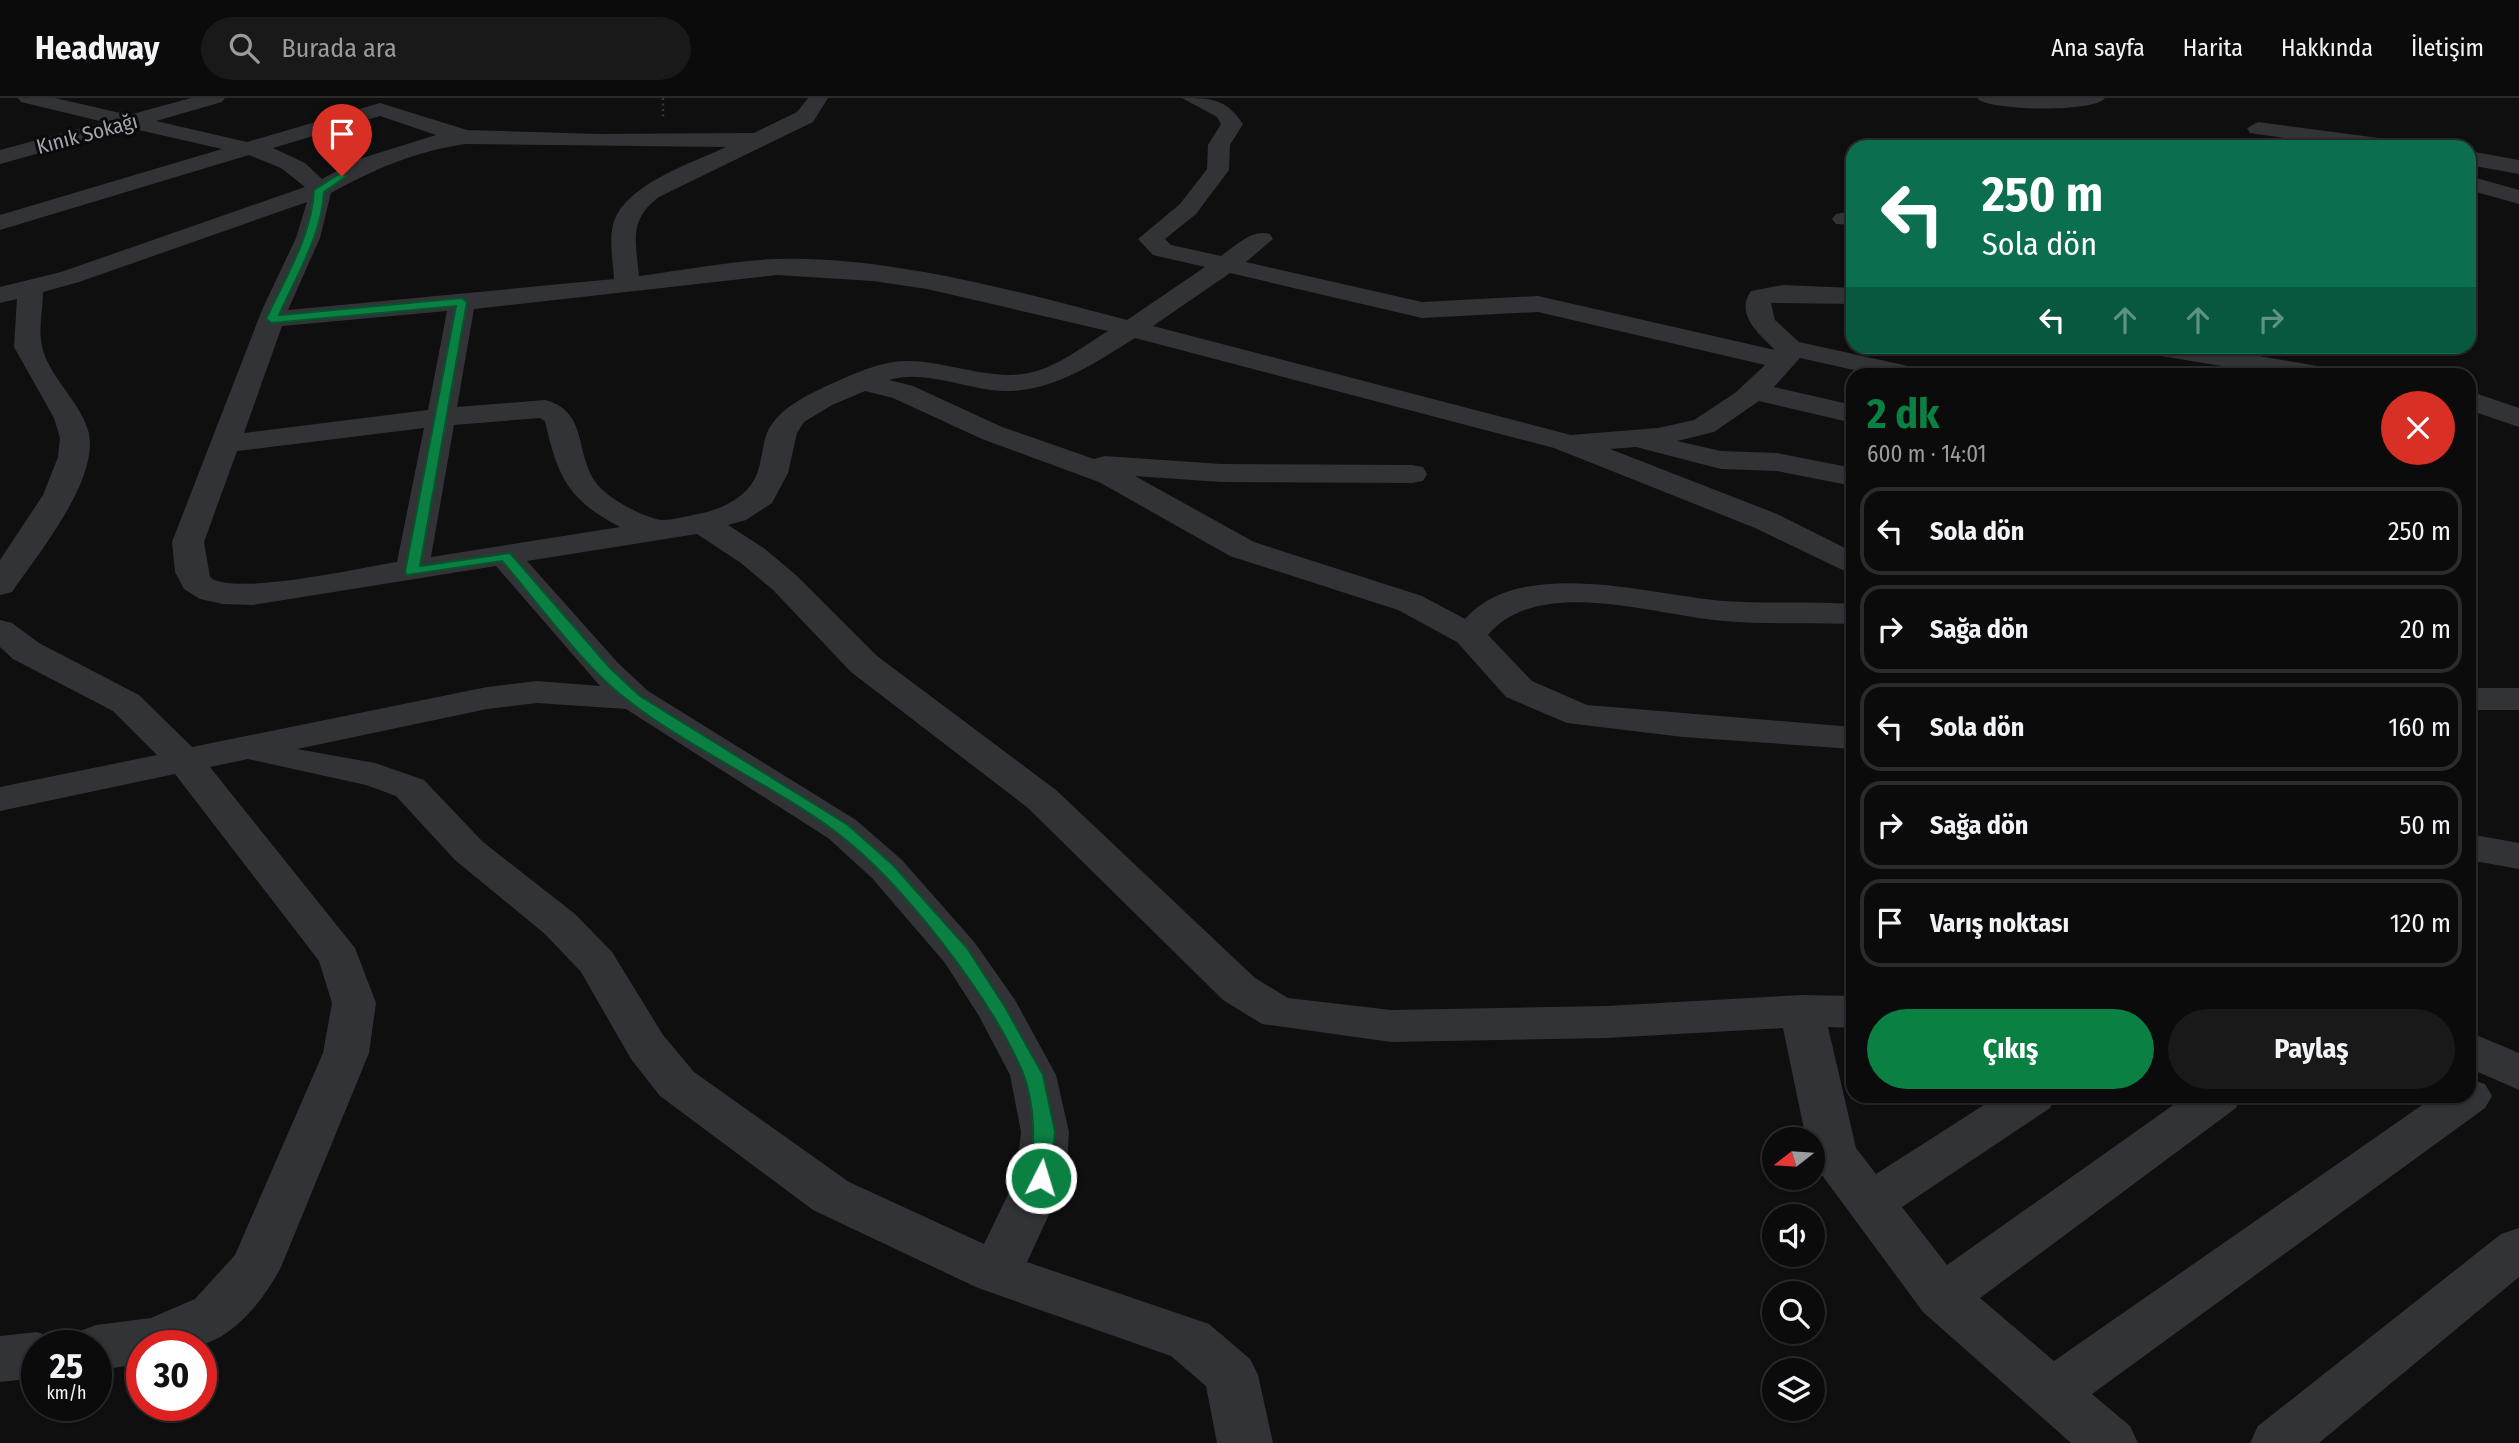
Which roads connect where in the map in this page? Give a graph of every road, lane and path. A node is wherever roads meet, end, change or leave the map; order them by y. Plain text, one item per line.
1 (28, 98) edge
2 (215, 98) edge
3 (818, 98) edge
4 (1192, 98) edge
5 (1987, 98) edge
6 (2095, 98) edge
7 (2245, 107) dead end
8 (131, 122) junction
9 (2258, 128) junction
10 (465, 137) junction
11 (756, 140) junction
12 (2283, 140) edge
13 (2344, 140) edge
14 (247, 148) junction
15 (0, 158) edge
16 (2476, 159) edge
17 (2519, 167) edge
18 (2476, 185) edge
19 (319, 190) junction
20 (2519, 197) edge
21 (0, 223) edge
22 (1261, 239) dead end
23 (1225, 265) junction
24 (627, 285) junction
25 (30, 288) junction
26 (0, 295) edge
27 (1846, 297) edge
28 (462, 302) junction
29 (272, 319) junction
30 (1132, 330) junction
31 (2197, 354) edge
32 (1788, 355) junction
33 (1869, 368) edge
34 (2281, 368) edge
35 (863, 382) junction
36 (1753, 391) junction
37 (2476, 403) edge
38 (1846, 412) edge
39 (441, 417) junction
40 (2519, 418) edge
41 (1630, 439) junction
42 (1565, 442) junction
43 (225, 444) junction
44 (1082, 464) junction
45 (1412, 474) dead end
46 (1846, 476) edge
47 (703, 523) junction
48 (656, 531) junction
49 (505, 556) junction
50 (1846, 561) edge
51 (412, 572) junction
52 (0, 585) edge
53 (1846, 614) edge
54 (0, 630) edge
55 (1469, 635) junction
56 (635, 699) junction
57 (2476, 699) edge
58 (2519, 699) edge
59 (1846, 738) edge
60 (251, 747) junction
61 (184, 762) junction
62 (0, 799) edge
63 (2519, 828) edge
64 (2490, 850) edge
65 (1802, 1012) junction
66 (1846, 1012) edge
67 (2022, 1103) edge
68 (2209, 1103) edge
69 (2450, 1103) edge
70 (1870, 1203) junction
71 (2519, 1248) edge
72 (996, 1273) junction
73 (1942, 1297) junction
74 (112, 1346) edge
75 (21, 1357) edge
76 (0, 1359) edge
77 (2052, 1392) junction
78 (1245, 1443) edge
79 (2110, 1443) edge
80 (2278, 1443) edge

1 - 8 street
2 - 8 street, Kınık Sokağı
3 - 11 street
4 - 23 street
5 - 6 street
7 - 9 street
8 - 14 street
8 - 15 street, Kınık Sokağı
9 - 12 street
9 - 13 street
10 - 11 street
10 - 14 street
10 - 19 street
11 - 24 street
14 - 19 street
14 - 21 street
16 - 17 street
18 - 20 street
19 - 25 street
19 - 29 street
22 - 23 street
23 - 30 street
23 - 32 street
24 - 28 street
24 - 30 street
25 - 26 street
25 - 52 street
27 - 32 street
28 - 29 street
28 - 39 street
29 - 43 street
30 - 35 street
30 - 42 street
31 - 34 street
32 - 33 street
32 - 36 street
35 - 44 street
35 - 47 street
36 - 38 street
36 - 41 street
37 - 40 street
39 - 43 street
39 - 48 street
39 - 51 street
41 - 42 street
41 - 46 street
42 - 50 street
43 - 51 street
44 - 45 street
44 - 55 street
47 - 48 street
47 - 65 street
48 - 49 street
49 - 51 street
49 - 56 street
53 - 55 street
54 - 61 street
55 - 59 street
56 - 60 street
56 - 72 street
57 - 58 street
60 - 61 street
60 - 72 street
61 - 62 street
61 - 74 street
63 - 64 street
65 - 66 street
65 - 70 street
67 - 70 street
68 - 73 street
69 - 77 street
70 - 73 street
71 - 80 street
72 - 78 street
73 - 77 street
75 - 76 street
77 - 79 street

